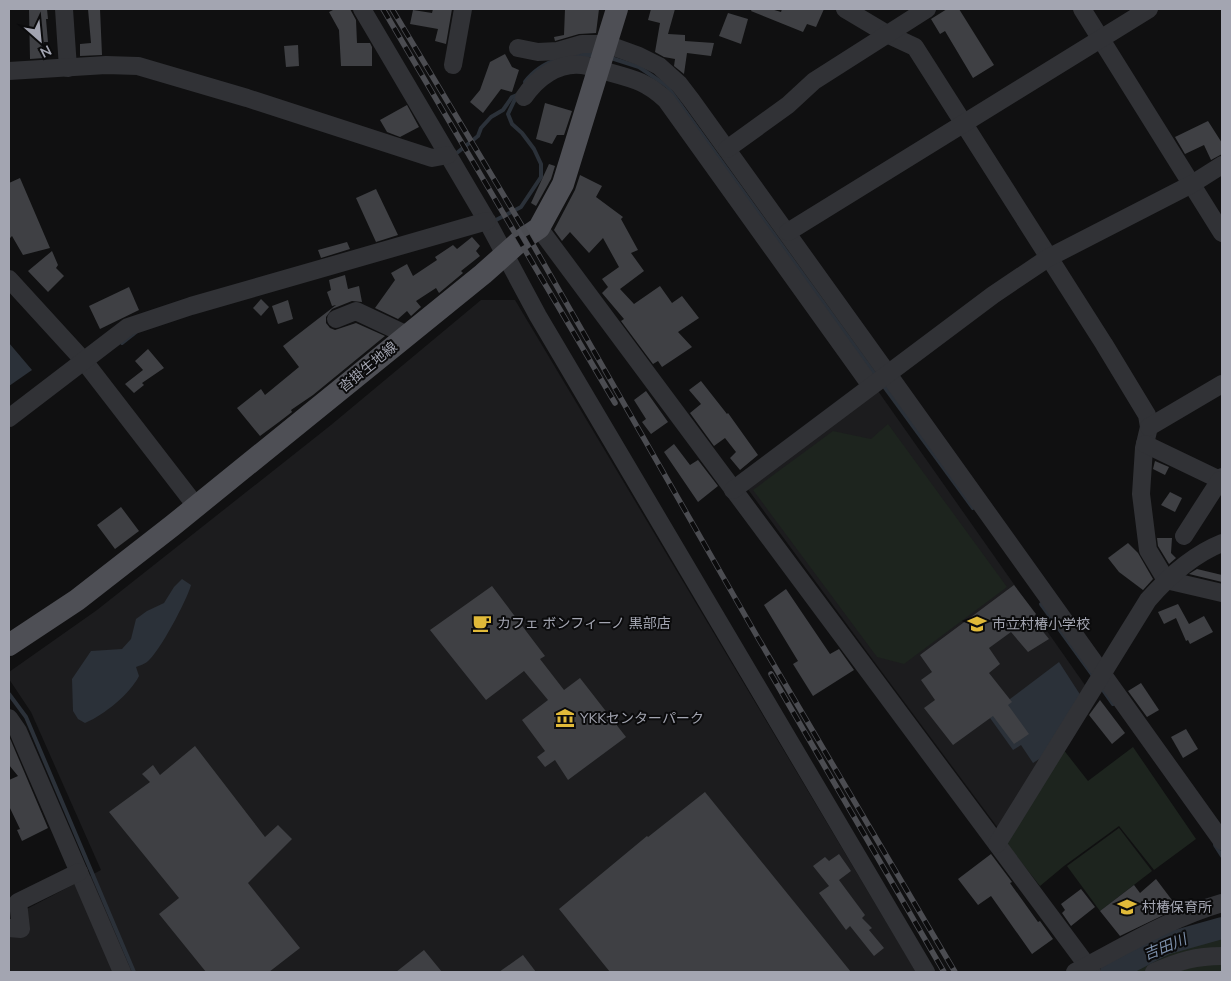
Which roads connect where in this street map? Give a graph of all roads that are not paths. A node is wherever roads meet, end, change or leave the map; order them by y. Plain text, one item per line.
1 (64, 9) edge
2 (362, 9) edge
3 (463, 9) edge
4 (617, 9) edge
5 (845, 9) edge
6 (927, 9) edge
7 (1082, 9) edge
8 (1149, 9) edge
9 (887, 34) junction
10 (1101, 39) junction
11 (518, 48) dead end
12 (602, 58) junction
13 (453, 65) dead end
14 (68, 68) junction
15 (9, 72) edge
16 (524, 97) dead end
17 (964, 124) junction
18 (727, 150) junction
19 (448, 155) junction
20 (1222, 165) edge
21 (1192, 184) junction
22 (487, 221) junction
23 (539, 228) junction
24 (788, 232) junction
25 (1222, 233) edge
26 (504, 255) junction
27 (1048, 258) junction
28 (9, 279) edge
29 (336, 319) dead end
30 (407, 335) junction
31 (84, 361) junction
32 (888, 374) junction
33 (1222, 384) edge
34 (871, 386) junction
35 (9, 418) edge
36 (1147, 436) junction
37 (1221, 478) edge
38 (733, 490) junction
39 (196, 506) junction
40 (1184, 536) dead end
41 (1222, 543) edge
42 (1166, 580) junction
43 (1222, 593) edge
44 (9, 646) edge
45 (1103, 675) junction
46 (9, 718) edge
47 (1222, 841) edge
48 (997, 844) junction
49 (79, 872) junction
50 (1222, 903) edge
51 (9, 928) edge
52 (1222, 956) edge
53 (1085, 970) edge
54 (122, 972) edge
55 (926, 972) edge
56 (1154, 972) edge

1 - 14 street
2 - 19 street
3 - 13 street
4 - 12 main road, 沓掛生地線
5 - 9 street
6 - 9 street
7 - 10 street
8 - 10 street
9 - 17 street
9 - 18 street
10 - 17 street
10 - 21 street
11 - 12 street
12 - 16 street
12 - 18 street
12 - 23 main road, 沓掛生地線
12 - 34 street
14 - 15 street
14 - 19 street
17 - 24 street
17 - 27 street
18 - 24 street
19 - 22 street
20 - 21 street
21 - 25 street
21 - 27 street
22 - 26 street
22 - 31 street
23 - 26 main road, 沓掛生地線
23 - 38 street
24 - 32 street
26 - 30 main road, 沓掛生地線
26 - 55 street
27 - 32 street
27 - 36 street
28 - 31 street
29 - 30 street
30 - 39 main road, 沓掛生地線
31 - 35 street
31 - 39 street
32 - 34 street
32 - 45 street
33 - 36 street
34 - 38 street
36 - 37 street
36 - 42 street
37 - 40 street
38 - 48 street
39 - 44 main road, 沓掛生地線
41 - 42 street
42 - 43 street
42 - 45 street
45 - 47 street
45 - 48 street
46 - 49 street
48 - 53 street
49 - 51 street
49 - 54 street
50 - 53 street
52 - 56 street

